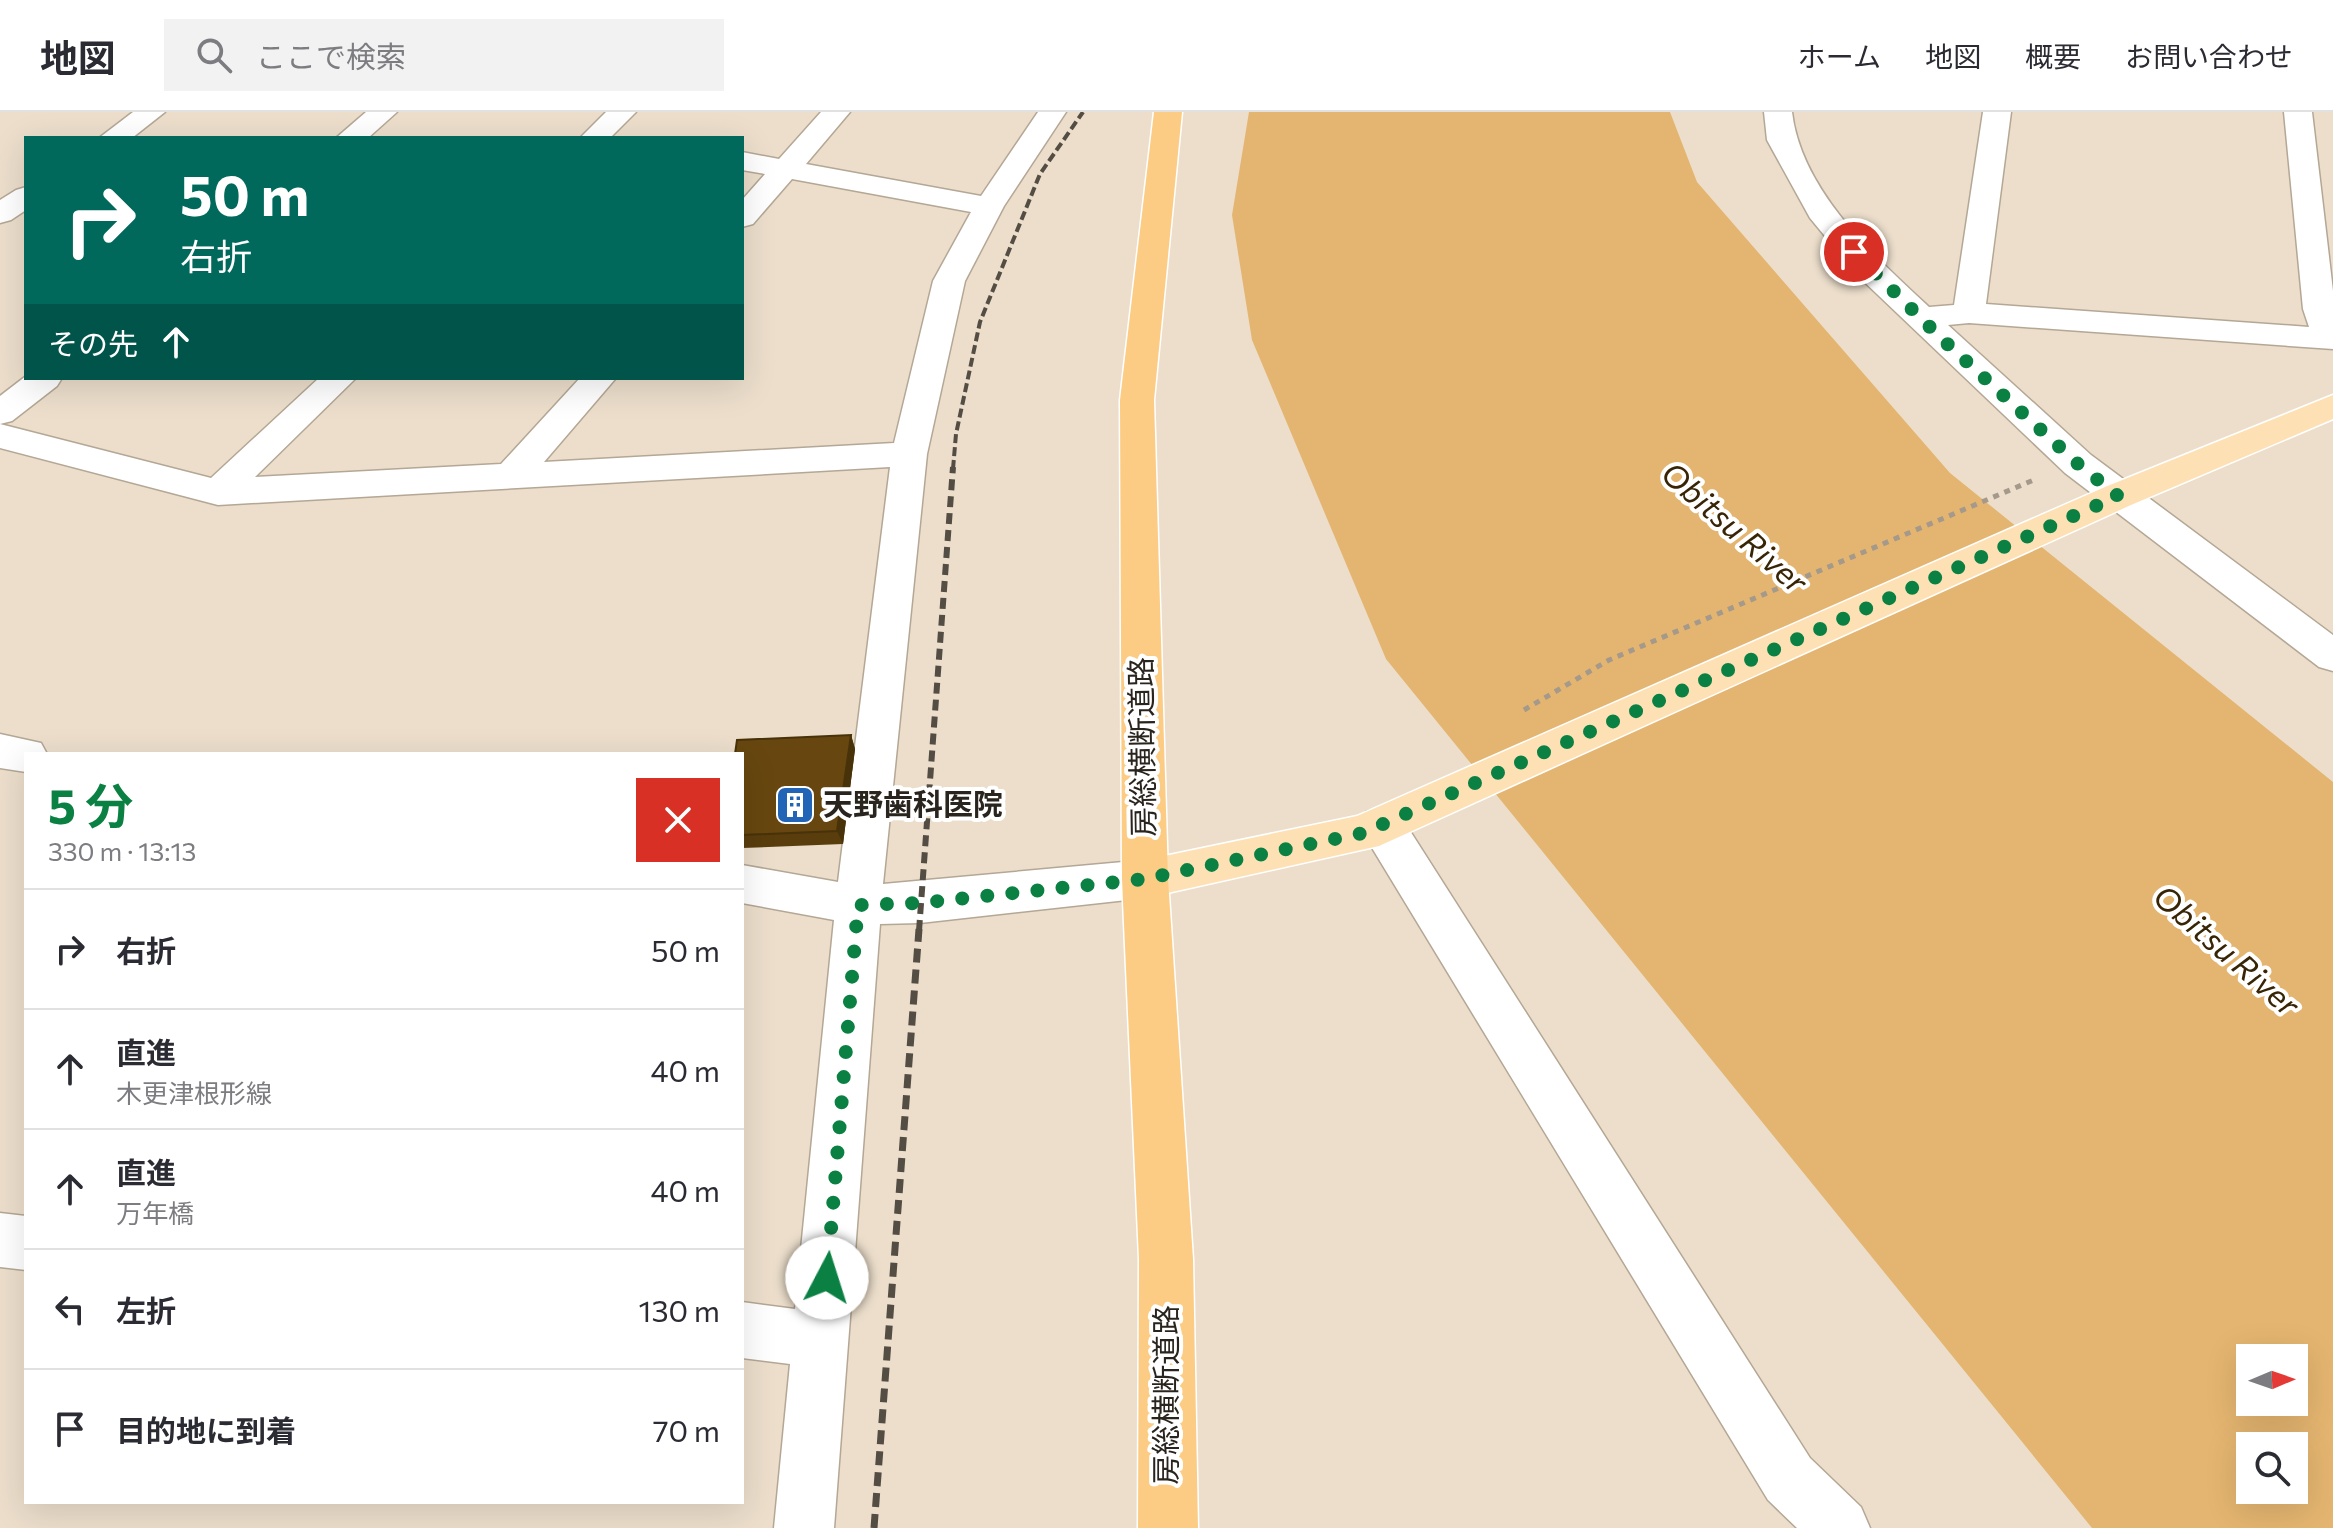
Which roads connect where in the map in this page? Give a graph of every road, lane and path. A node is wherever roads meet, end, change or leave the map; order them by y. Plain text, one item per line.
1 (151, 112) edge
2 (383, 112) edge
3 (622, 112) edge
4 (836, 112) edge
5 (1052, 112) edge
6 (1168, 112) edge
7 (1778, 112) edge
8 (1997, 112) edge
9 (2298, 112) edge
10 (116, 136) edge
11 (353, 136) edge
12 (605, 136) edge
13 (744, 161) edge
14 (786, 169) junction
15 (24, 197) edge
16 (989, 206) junction
17 (0, 214) edge
18 (744, 216) edge
19 (1969, 313) junction
20 (1920, 318) junction
21 (2331, 338) edge
22 (42, 380) edge
23 (337, 380) edge
24 (597, 380) edge
25 (2333, 406) edge
26 (0, 413) edge
27 (0, 436) edge
28 (909, 454) junction
29 (510, 477) junction
30 (2040, 477) dead end
31 (218, 492) junction
32 (2118, 496) junction
33 (2333, 656) edge
34 (1518, 713) dead end
35 (0, 751) edge
36 (24, 755) edge
37 (1382, 825) junction
38 (1145, 879) junction
39 (744, 884) edge
40 (858, 905) junction
41 (0, 1240) edge
42 (24, 1243) edge
43 (744, 1330) edge
44 (821, 1340) junction
45 (804, 1528) edge
46 (1168, 1528) edge
47 (1840, 1528) edge

1 - 10 street
2 - 11 street
3 - 12 street
4 - 14 street
5 - 16 street
6 - 38 highway, 房総横断道路
7 - 20 street
8 - 19 street
9 - 21 street
13 - 14 street
14 - 16 street
14 - 18 street
15 - 17 street
16 - 28 street
19 - 20 street
19 - 21 street
20 - 32 street
22 - 26 street
23 - 31 street
24 - 29 street
25 - 32 main road
27 - 31 street
28 - 29 street
28 - 40 street
29 - 31 street
30 - 34 path
32 - 33 street
32 - 37 main road
35 - 36 street
37 - 38 main road
37 - 47 street
38 - 40 street
38 - 46 highway, 房総横断道路
39 - 40 street
40 - 44 street
41 - 42 street
43 - 44 street
44 - 45 street

